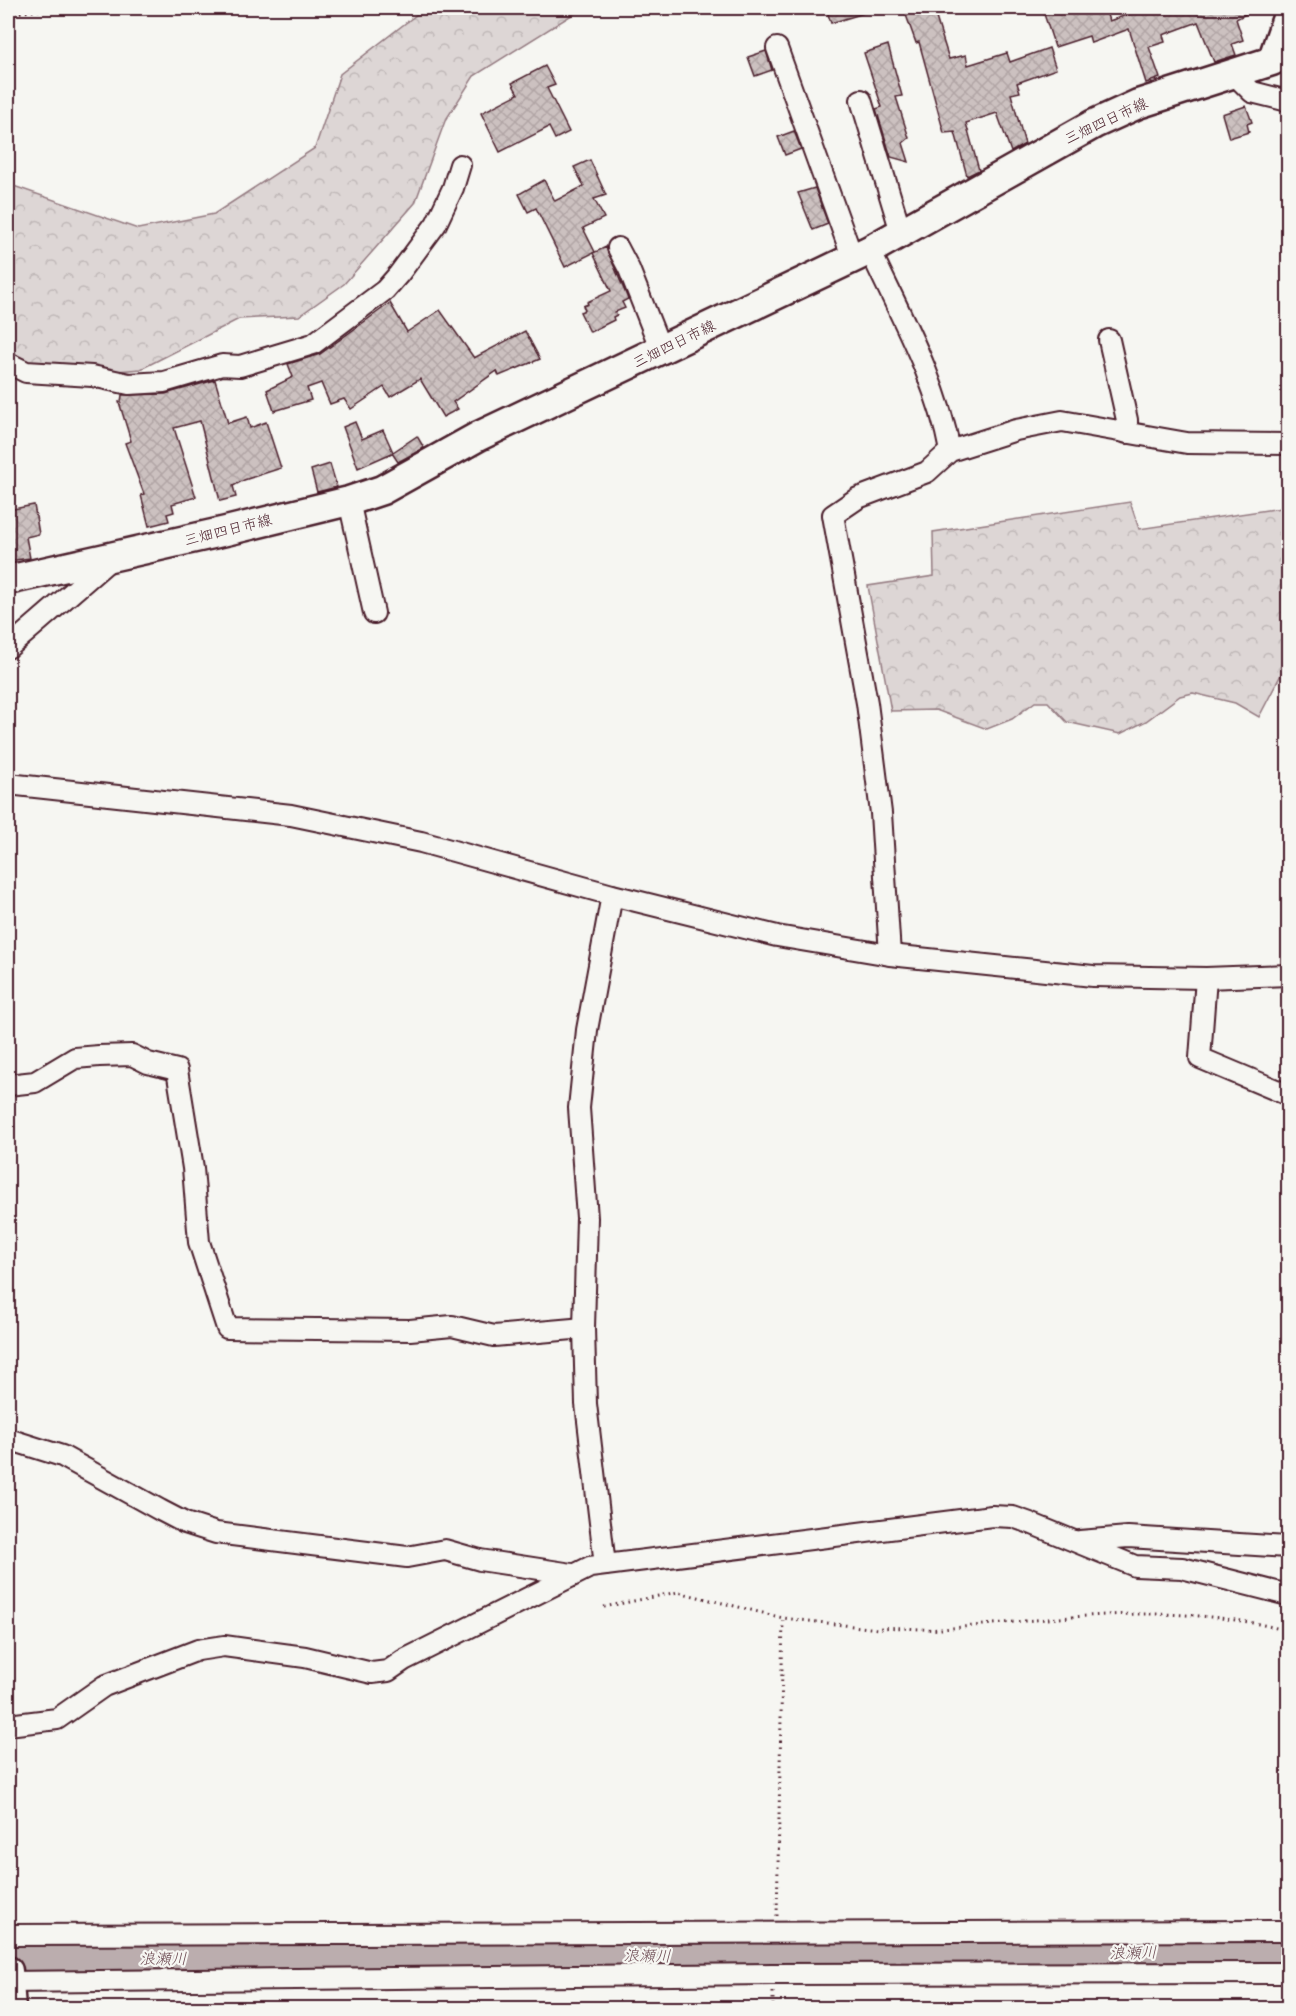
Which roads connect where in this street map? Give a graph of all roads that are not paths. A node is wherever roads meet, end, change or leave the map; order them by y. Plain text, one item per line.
1 (1288, 15) edge
2 (777, 48) dead end
3 (1280, 59) edge
4 (1233, 73) junction
5 (861, 100) dead end
6 (1288, 101) edge
7 (460, 165) dead end
8 (901, 232) junction
9 (618, 248) dead end
10 (861, 254) junction
11 (1110, 340) dead end
12 (661, 350) junction
13 (8, 363) edge
14 (1127, 433) junction
15 (1288, 444) edge
16 (950, 452) junction
17 (349, 501) junction
18 (112, 558) junction
19 (8, 580) edge
20 (374, 613) dead end
21 (8, 648) edge
22 (8, 784) edge
23 (612, 895) junction
24 (890, 955) junction
25 (1288, 975) edge
26 (1206, 978) junction
27 (8, 1085) edge
28 (1288, 1095) edge
29 (584, 1328) junction
30 (8, 1439) edge
31 (1077, 1541) junction
32 (1288, 1547) edge
33 (604, 1565) junction
34 (572, 1574) junction
35 (1288, 1595) edge
36 (8, 1725) edge
37 (1288, 1931) edge
38 (8, 1935) edge
39 (1288, 1973) edge
40 (8, 1984) edge

1 - 3 main road, 三畑四日市線
2 - 10 street
3 - 4 main road, 三畑四日市線
4 - 6 street
4 - 8 main road, 三畑四日市線
5 - 8 street
7 - 13 street
8 - 10 main road, 三畑四日市線
9 - 12 street
10 - 12 main road, 三畑四日市線
10 - 16 street
11 - 14 street
12 - 17 main road, 三畑四日市線
14 - 15 street
14 - 16 street
16 - 24 street
17 - 18 main road, 三畑四日市線
17 - 20 street
18 - 19 main road, 三畑四日市線
18 - 21 street
22 - 23 street
23 - 24 street
23 - 29 street
24 - 26 street
25 - 26 street
26 - 28 street
27 - 29 street
29 - 33 street
30 - 34 street
31 - 32 street
31 - 33 street
31 - 35 street
33 - 34 street
34 - 36 street
37 - 38 street
39 - 40 street

